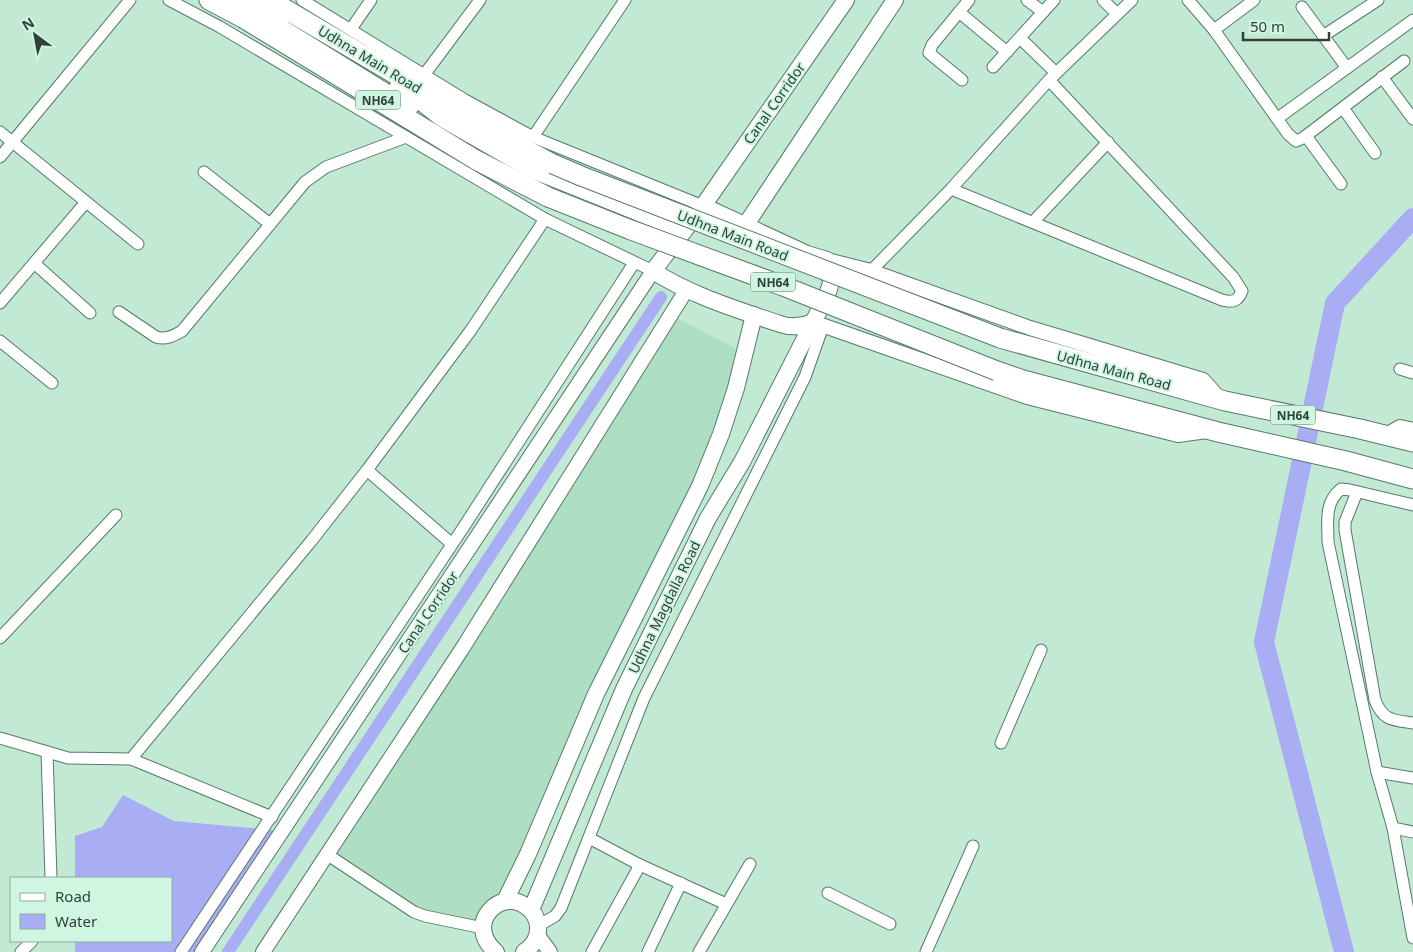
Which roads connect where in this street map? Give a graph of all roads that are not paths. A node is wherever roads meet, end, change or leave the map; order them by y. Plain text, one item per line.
1 (130, 0) edge
2 (169, 0) edge
3 (209, 0) edge
4 (234, 0) edge
5 (252, 0) edge
6 (302, 0) edge
7 (371, 0) edge
8 (480, 0) edge
9 (625, 0) edge
10 (846, 0) edge
11 (895, 0) edge
12 (969, 0) edge
13 (1027, 0) edge
14 (1054, 0) edge
15 (1103, 0) edge
16 (1132, 0) edge
17 (1188, 0) edge
18 (1254, 0) edge
19 (1378, 0) edge
20 (275, 1) edge
21 (1302, 7) dead end
22 (959, 12) junction
23 (1043, 12) junction
24 (1117, 14) junction
25 (1413, 20) edge
26 (350, 29) junction
27 (1214, 30) junction
28 (1323, 36) junction
29 (1020, 38) junction
30 (1006, 52) junction
31 (1404, 61) dead end
32 (993, 67) dead end
33 (1346, 68) junction
34 (424, 75) junction
35 (1053, 76) junction
36 (1382, 77) junction
37 (962, 80) dead end
38 (1343, 108) junction
39 (441, 118) junction
40 (1278, 118) junction
41 (1413, 119) edge
42 (0, 132) edge
43 (1306, 136) junction
44 (406, 137) junction
45 (533, 137) junction
46 (12, 142) junction
47 (1108, 142) junction
48 (1375, 153) dead end
49 (0, 157) edge
50 (204, 172) dead end
51 (1341, 184) dead end
52 (951, 189) junction
53 (86, 202) junction
54 (703, 206) junction
55 (545, 218) junction
56 (1032, 222) junction
57 (270, 224) junction
58 (745, 226) junction
59 (684, 231) junction
60 (138, 244) dead end
61 (826, 260) junction
62 (34, 263) junction
63 (634, 263) junction
64 (653, 271) junction
65 (871, 271) junction
66 (687, 289) junction
67 (0, 303) edge
68 (119, 312) dead end
69 (90, 314) dead end
70 (754, 315) junction
71 (818, 321) junction
72 (0, 341) edge
73 (1400, 369) dead end
74 (1413, 373) edge
75 (52, 383) dead end
76 (1223, 400) junction
77 (1413, 430) edge
78 (1216, 431) junction
79 (1386, 435) junction
80 (1413, 442) edge
81 (367, 470) junction
82 (1413, 479) edge
83 (1357, 492) junction
84 (1413, 505) edge
85 (116, 515) dead end
86 (452, 544) junction
87 (0, 638) edge
88 (1041, 650) dead end
89 (1413, 723) edge
90 (0, 738) edge
91 (1001, 743) dead end
92 (47, 752) junction
93 (131, 759) junction
94 (1377, 772) junction
95 (1413, 778) edge
96 (272, 816) junction
97 (1393, 828) junction
98 (1413, 832) edge
99 (589, 838) junction
100 (973, 846) dead end
101 (328, 855) junction
102 (750, 864) dead end
103 (640, 865) junction
104 (51, 877) edge
105 (681, 883) junction
106 (1408, 886) edge
107 (828, 893) dead end
108 (505, 901) junction
109 (726, 904) junction
110 (531, 910) junction
111 (890, 924) dead end
112 (537, 930) junction
113 (1413, 938) edge
114 (481, 939) edge
115 (31, 942) edge
116 (21, 952) edge
117 (181, 952) edge
118 (202, 952) edge
119 (264, 952) edge
120 (496, 952) edge
121 (524, 952) edge
122 (550, 952) edge
123 (592, 952) edge
124 (648, 952) edge
125 (699, 952) edge
126 (926, 952) edge

1 - 46 street
2 - 44 street
3 - 78 highway, NH64, bridge
4 - 39 main road
5 - 39 main road
6 - 26 street
7 - 26 street
8 - 34 street
9 - 45 street
10 - 54 main road, Canal Corridor
11 - 58 main road
12 - 22 street
13 - 23 street
14 - 23 street
15 - 24 street
16 - 24 street
17 - 27 street
18 - 27 street
19 - 28 street
20 - 76 highway, Udhna Main Road / NH64, bridge
21 - 28 street
22 - 30 street
22 - 37 street
23 - 29 street
24 - 35 street
25 - 33 street
26 - 34 street
27 - 40 street
28 - 33 street
29 - 30 street
29 - 35 street
30 - 32 street
31 - 36 street
33 - 40 street
34 - 45 street
35 - 47 street
35 - 52 street
36 - 38 street
36 - 41 street
38 - 43 street
38 - 48 street
39 - 59 main road
40 - 43 street
42 - 46 street
43 - 51 street
44 - 55 street
44 - 57 street
45 - 54 street
46 - 49 street
46 - 53 street
47 - 56 street
47 - 56 street
50 - 57 street
52 - 56 street
52 - 65 street
53 - 60 street
53 - 62 street
54 - 58 main road
54 - 59 main road, Canal Corridor
55 - 63 street
55 - 81 street
57 - 68 street
58 - 61 main road
59 - 64 main road, Canal Corridor
61 - 65 street
61 - 71 main road, Udhna Magdalla Road
62 - 67 street
62 - 69 street
63 - 64 street
63 - 86 street
64 - 66 main road
64 - 118 street, Canal Corridor
65 - 76 street
66 - 70 main road
66 - 101 street
70 - 71 main road
70 - 108 main road
71 - 78 street
71 - 99 street
71 - 110 main road, Udhna Magdalla Road
72 - 75 street
73 - 74 street
76 - 79 highway, NH64
77 - 79 street
78 - 82 highway, NH64
79 - 80 highway, NH64
81 - 86 street
81 - 93 street
83 - 84 street
83 - 89 street
83 - 94 street
85 - 87 street
86 - 96 street
88 - 91 street
90 - 92 street
92 - 93 street
92 - 104 street
93 - 96 street
94 - 95 street
94 - 97 street
96 - 117 street
97 - 98 street
97 - 106 street
99 - 103 street
99 - 112 street
100 - 126 street
101 - 114 street
101 - 119 street
102 - 109 street
103 - 105 street
103 - 123 street
105 - 109 street
105 - 124 street
106 - 113 street
107 - 111 street
108 - 110 main road
108 - 114 main road
109 - 125 street
110 - 112 main road
112 - 121 main road
112 - 122 street
114 - 120 main road
115 - 116 street

